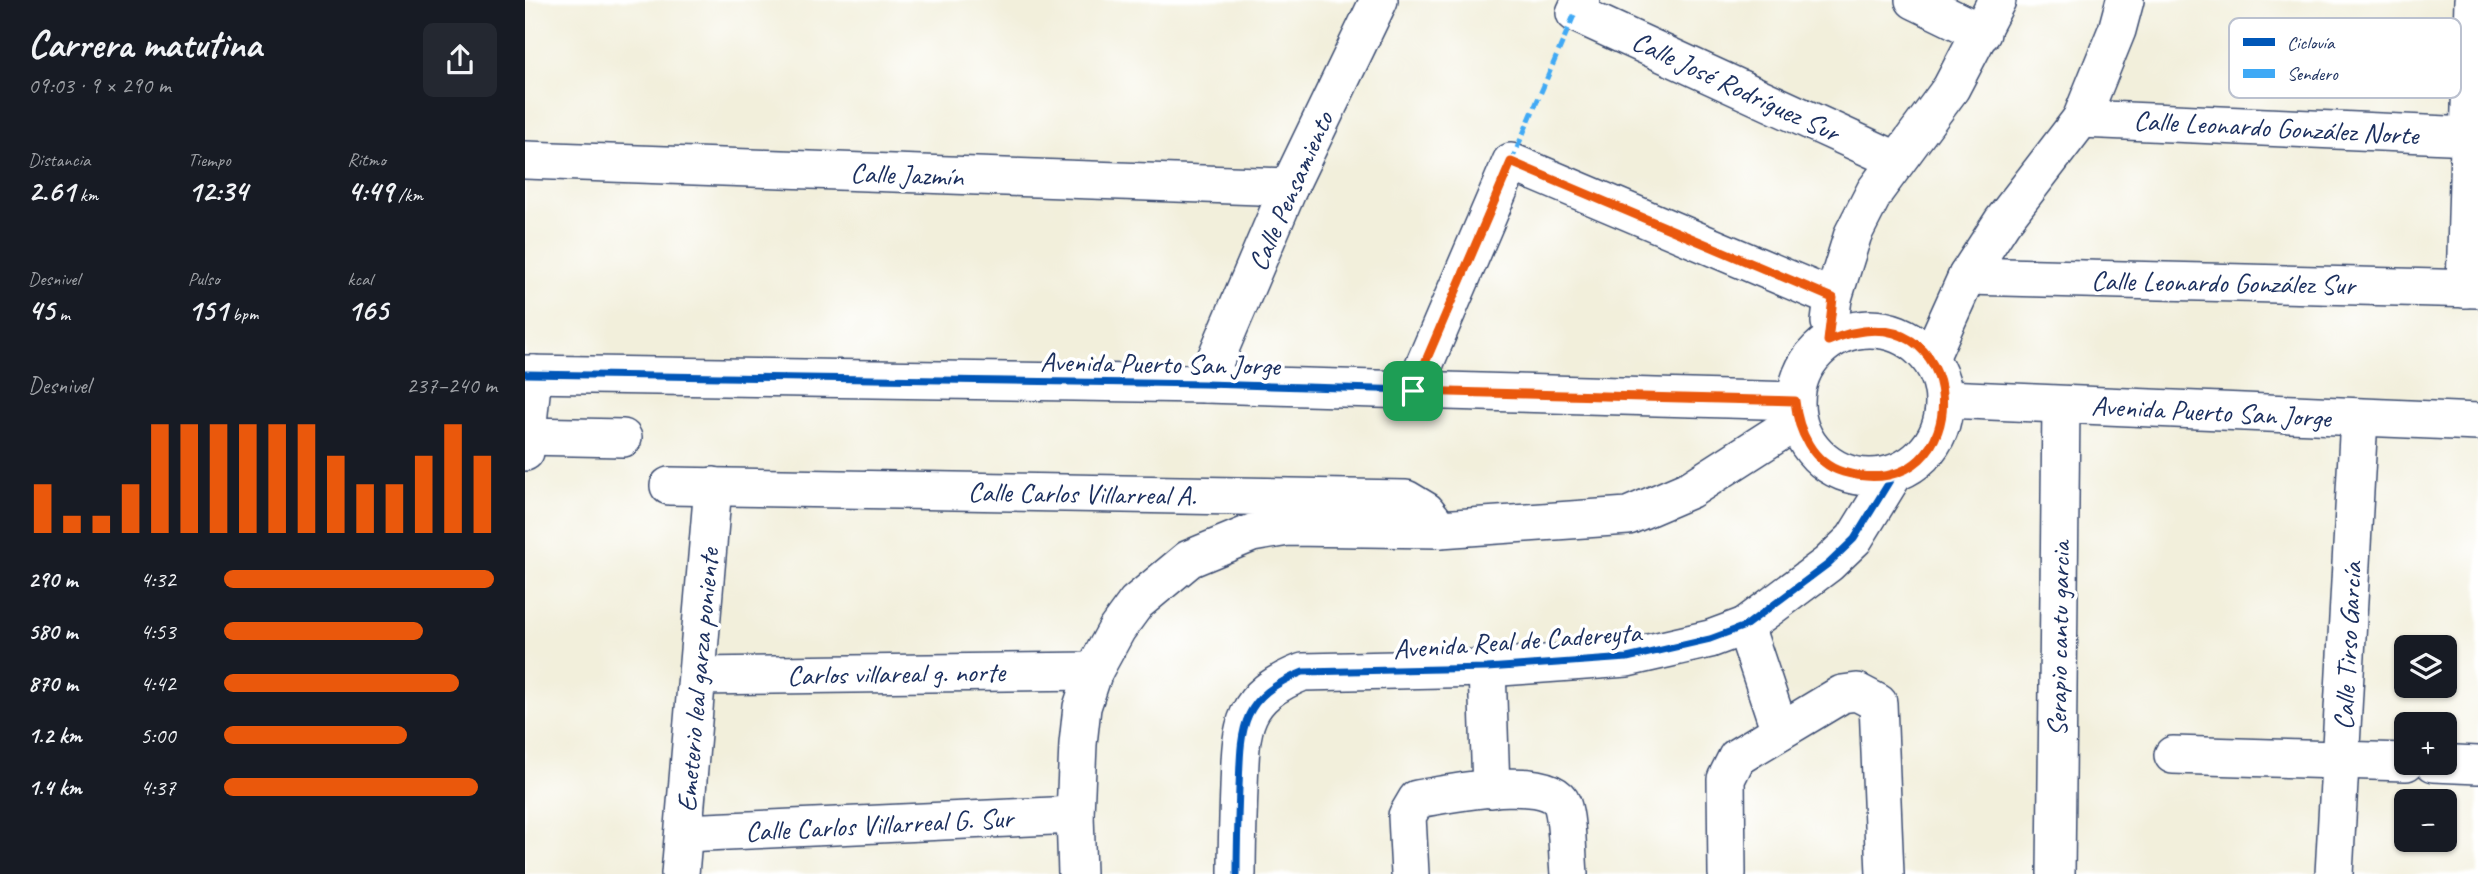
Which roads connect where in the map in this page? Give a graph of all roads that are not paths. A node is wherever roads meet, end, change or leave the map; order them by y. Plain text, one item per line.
1 (1379, 0) edge
2 (1914, 0) edge
3 (2125, 0) edge
4 (2473, 0) edge
5 (1578, 6) edge
6 (1989, 16) edge
7 (2081, 119) junction
8 (2471, 136) junction
9 (525, 160) edge
10 (1896, 160) junction
11 (1289, 187) junction
12 (1967, 276) junction
13 (2471, 289) edge
14 (1833, 298) junction
15 (1828, 341) junction
16 (1930, 358) junction
17 (529, 374) edge
18 (1205, 384) junction
19 (1413, 391) junction
20 (1945, 399) junction
21 (2061, 405) junction
22 (1796, 411) junction
23 (2358, 418) junction
24 (2478, 422) edge
25 (623, 438) dead end
26 (526, 441) edge
27 (1894, 474) junction
28 (669, 486) dead end
29 (713, 486) junction
30 (1440, 529) junction
31 (1745, 626) junction
32 (1487, 668) junction
33 (1094, 671) junction
34 (699, 676) junction
35 (1780, 731) junction
36 (2173, 755) dead end
37 (2341, 758) junction
38 (2394, 760) edge
39 (2457, 764) edge
40 (2478, 765) edge
41 (1491, 789) junction
42 (1075, 816) junction
43 (684, 834) junction
44 (680, 874) edge
45 (1077, 874) edge
46 (1237, 874) edge
47 (1410, 874) edge
48 (1569, 874) edge
49 (1727, 874) edge
50 (1885, 874) edge
51 (2056, 874) edge
52 (2333, 874) edge

1 - 11 street, Calle Pensamiento
2 - 6 street
3 - 7 street
4 - 8 street
5 - 10 street, Calle José Rodríguez Sur
6 - 10 street
7 - 8 street, Calle Leonardo González Norte
7 - 12 street
8 - 13 street
9 - 11 street, Calle Jazmín
10 - 14 street
11 - 18 street, Calle Pensamiento
12 - 13 street, Calle Leonardo González Sur
12 - 16 street
14 - 15 street
14 - 19 street
15 - 16 street
15 - 22 street
16 - 20 street
17 - 18 street, Avenida Puerto San Jorge
17 - 26 street
18 - 19 street, Avenida Puerto San Jorge
19 - 22 street, Avenida Puerto San Jorge
20 - 21 street, Avenida Puerto San Jorge
20 - 27 street
21 - 23 street, Avenida Puerto San Jorge
21 - 51 street, Serapio cantu garcia
22 - 27 street
22 - 30 street
23 - 24 street, Avenida Puerto San Jorge
23 - 37 street, Calle Tirso García
25 - 26 street
27 - 31 street, Avenida Real de Cadereyta
28 - 29 street, Calle Carlos Villarreal A.
29 - 30 street, Calle Carlos Villarreal A.
29 - 34 street, Emeterio leal garza poniente
30 - 33 street
31 - 32 street, Avenida Real de Cadereyta
31 - 35 street
32 - 41 street
32 - 46 street, Avenida Real de Cadereyta
33 - 34 street, Carlos villareal g. norte
33 - 42 street
34 - 43 street, Emeterio leal garza poniente
35 - 49 street
35 - 50 street
36 - 37 street
37 - 38 street
37 - 52 street, Calle Tirso García
39 - 40 street
41 - 47 street
41 - 48 street
42 - 43 street, Calle Carlos Villarreal G. Sur
42 - 45 street
43 - 44 street, Emeterio leal garza poniente

